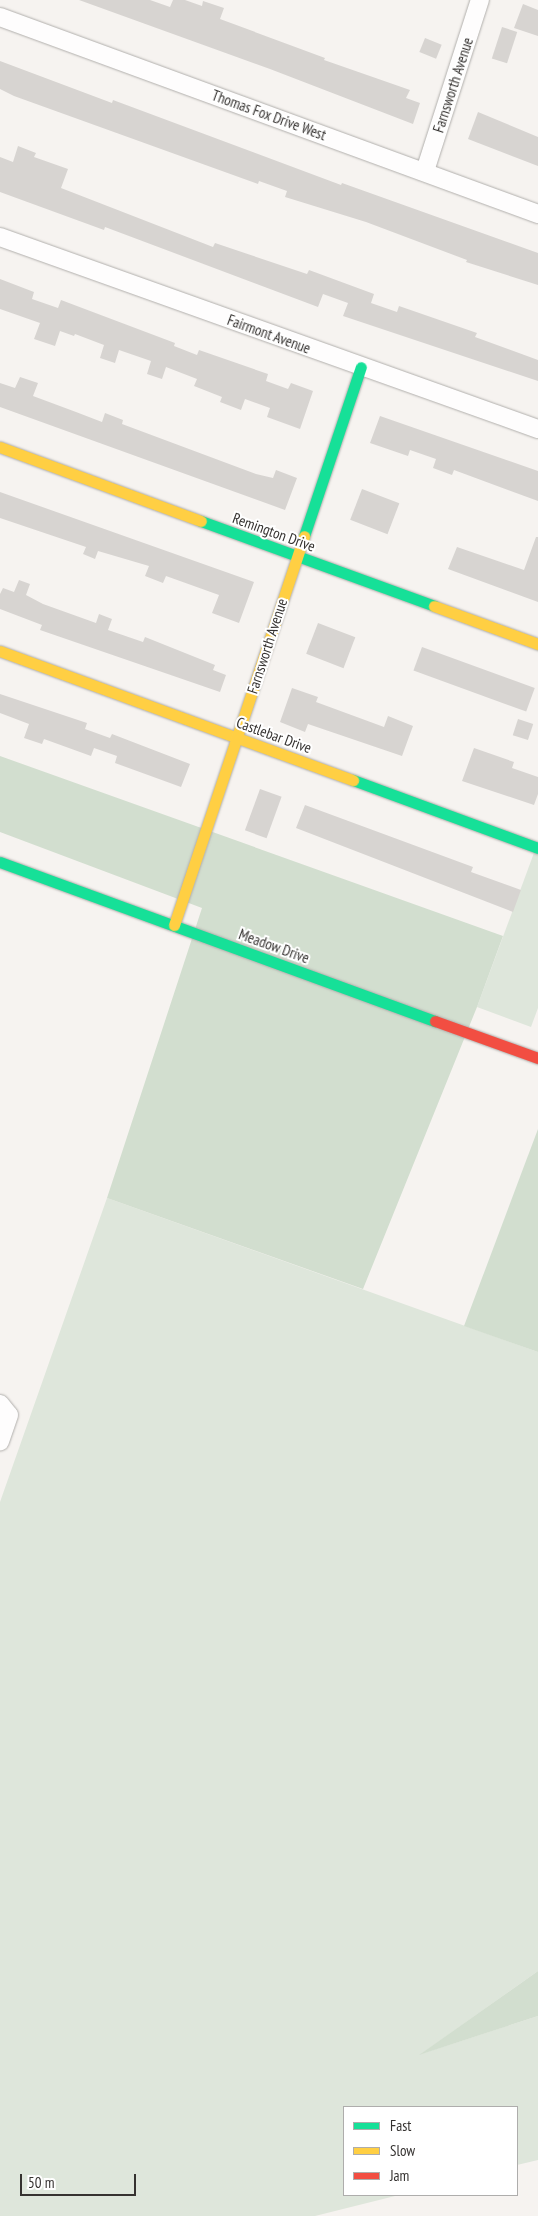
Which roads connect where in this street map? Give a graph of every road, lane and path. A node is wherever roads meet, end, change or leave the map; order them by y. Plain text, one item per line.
1 (480, 0) edge
2 (0, 17) edge
3 (425, 171) junction
4 (538, 214) edge
5 (0, 237) edge
6 (361, 367) junction
7 (538, 429) edge
8 (0, 447) edge
9 (297, 556) junction
10 (538, 644) edge
11 (0, 651) edge
12 (237, 737) junction
13 (538, 848) edge
14 (0, 862) edge
15 (174, 925) junction
16 (538, 1058) edge
17 (0, 1404) edge
18 (0, 1441) edge

1 - 3 street, Farnsworth Avenue
2 - 3 street, Thomas Fox Drive West
3 - 4 street, Thomas Fox Drive West
5 - 6 street, Fairmont Avenue
6 - 7 street, Fairmont Avenue
6 - 9 street, Farnsworth Avenue
8 - 9 street, Remington Drive
9 - 10 street, Remington Drive
9 - 12 street, Farnsworth Avenue
11 - 12 street, Castlebar Drive
12 - 13 street, Castlebar Drive
12 - 15 street, Farnsworth Avenue
14 - 15 street, Meadow Drive
15 - 16 street, Meadow Drive
17 - 18 street

